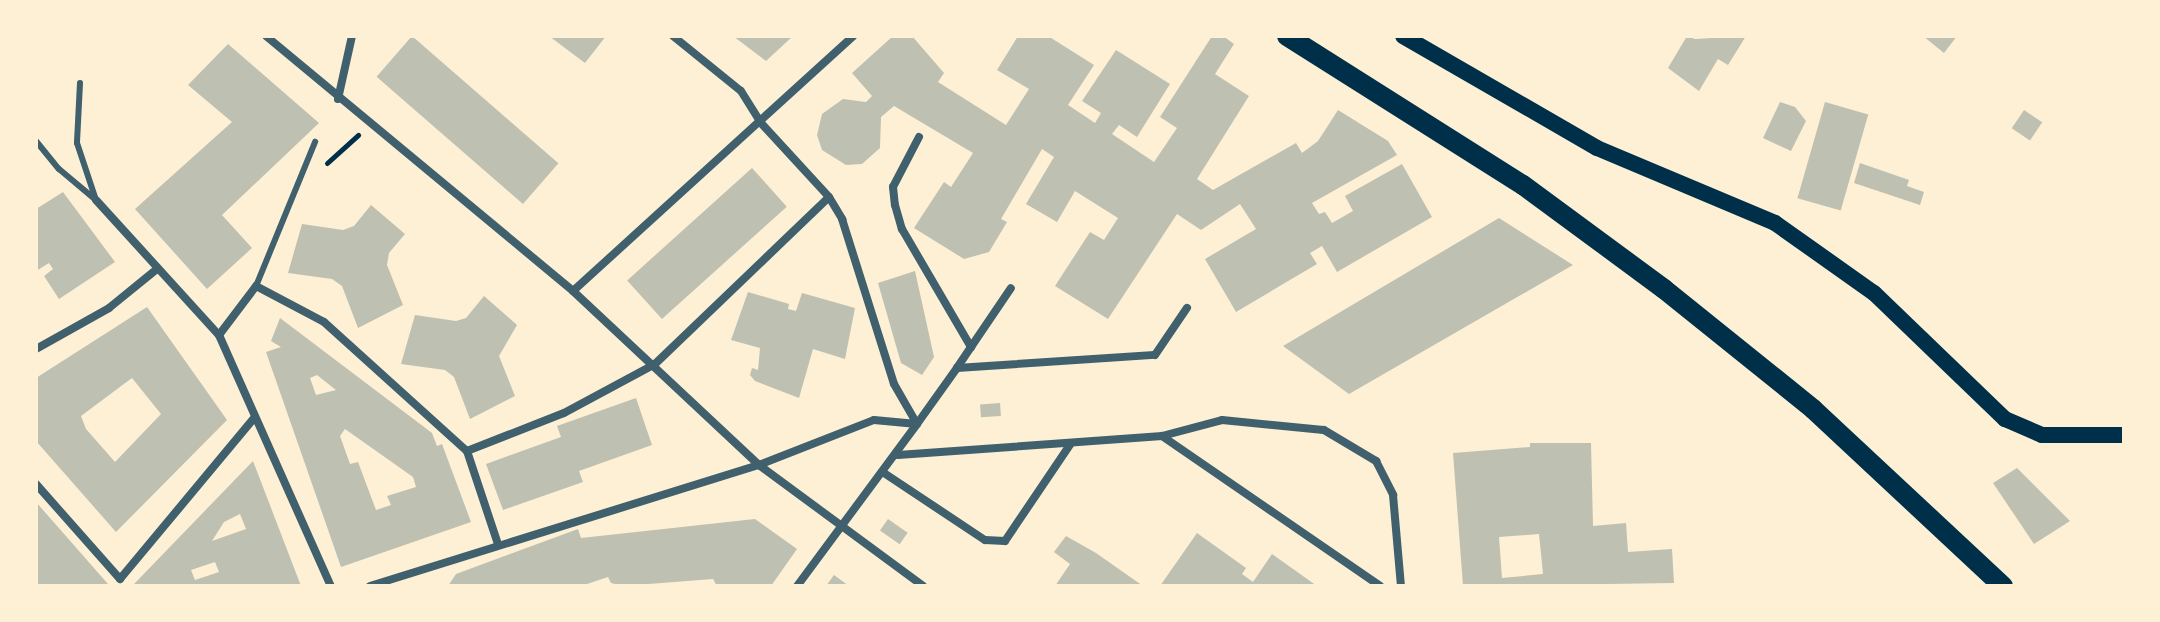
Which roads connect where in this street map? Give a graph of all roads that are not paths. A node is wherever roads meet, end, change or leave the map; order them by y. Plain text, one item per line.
1 (266, 36) edge
2 (352, 36) edge
3 (673, 36) edge
4 (853, 36) edge
5 (1287, 36) edge
6 (1403, 36) edge
7 (80, 83) dead end
8 (338, 99) junction
9 (761, 123) junction
10 (919, 137) dead end
11 (36, 141) edge
12 (315, 142) dead end
13 (829, 197) junction
14 (96, 200) junction
15 (157, 269) junction
16 (256, 286) junction
17 (1011, 288) dead end
18 (573, 291) junction
19 (1187, 308) dead end
20 (219, 335) junction
21 (971, 347) junction
22 (36, 349) edge
23 (655, 364) junction
24 (957, 368) junction
25 (254, 418) junction
26 (917, 424) junction
27 (2124, 435) edge
28 (1162, 436) junction
29 (1071, 443) junction
30 (467, 451) junction
31 (898, 455) junction
32 (759, 465) junction
33 (884, 473) junction
34 (36, 484) edge
35 (842, 525) junction
36 (498, 544) junction
37 (331, 586) edge
38 (372, 586) edge
39 (797, 586) edge
40 (923, 586) edge
41 (1380, 586) edge
42 (1401, 586) edge
43 (2003, 586) edge

1 - 8 street
2 - 8 street
3 - 9 street
4 - 9 street
5 - 43 main road
6 - 27 main road
7 - 14 lane
8 - 18 street
9 - 13 street
9 - 18 street
10 - 21 street
11 - 14 lane
12 - 16 lane
13 - 23 street
13 - 26 street
14 - 15 street
15 - 20 street
15 - 22 street
16 - 20 street
16 - 30 street
17 - 21 street
18 - 23 street
19 - 24 street
20 - 25 street
21 - 24 street
23 - 30 street
23 - 32 street
24 - 26 street
25 - 34 street
25 - 37 street
26 - 31 street
26 - 32 street
28 - 29 street
28 - 41 street
28 - 42 street
29 - 31 street
29 - 33 street
30 - 36 street
31 - 33 street
32 - 35 street
32 - 36 street
33 - 35 street
35 - 39 street
35 - 40 street
36 - 38 street

